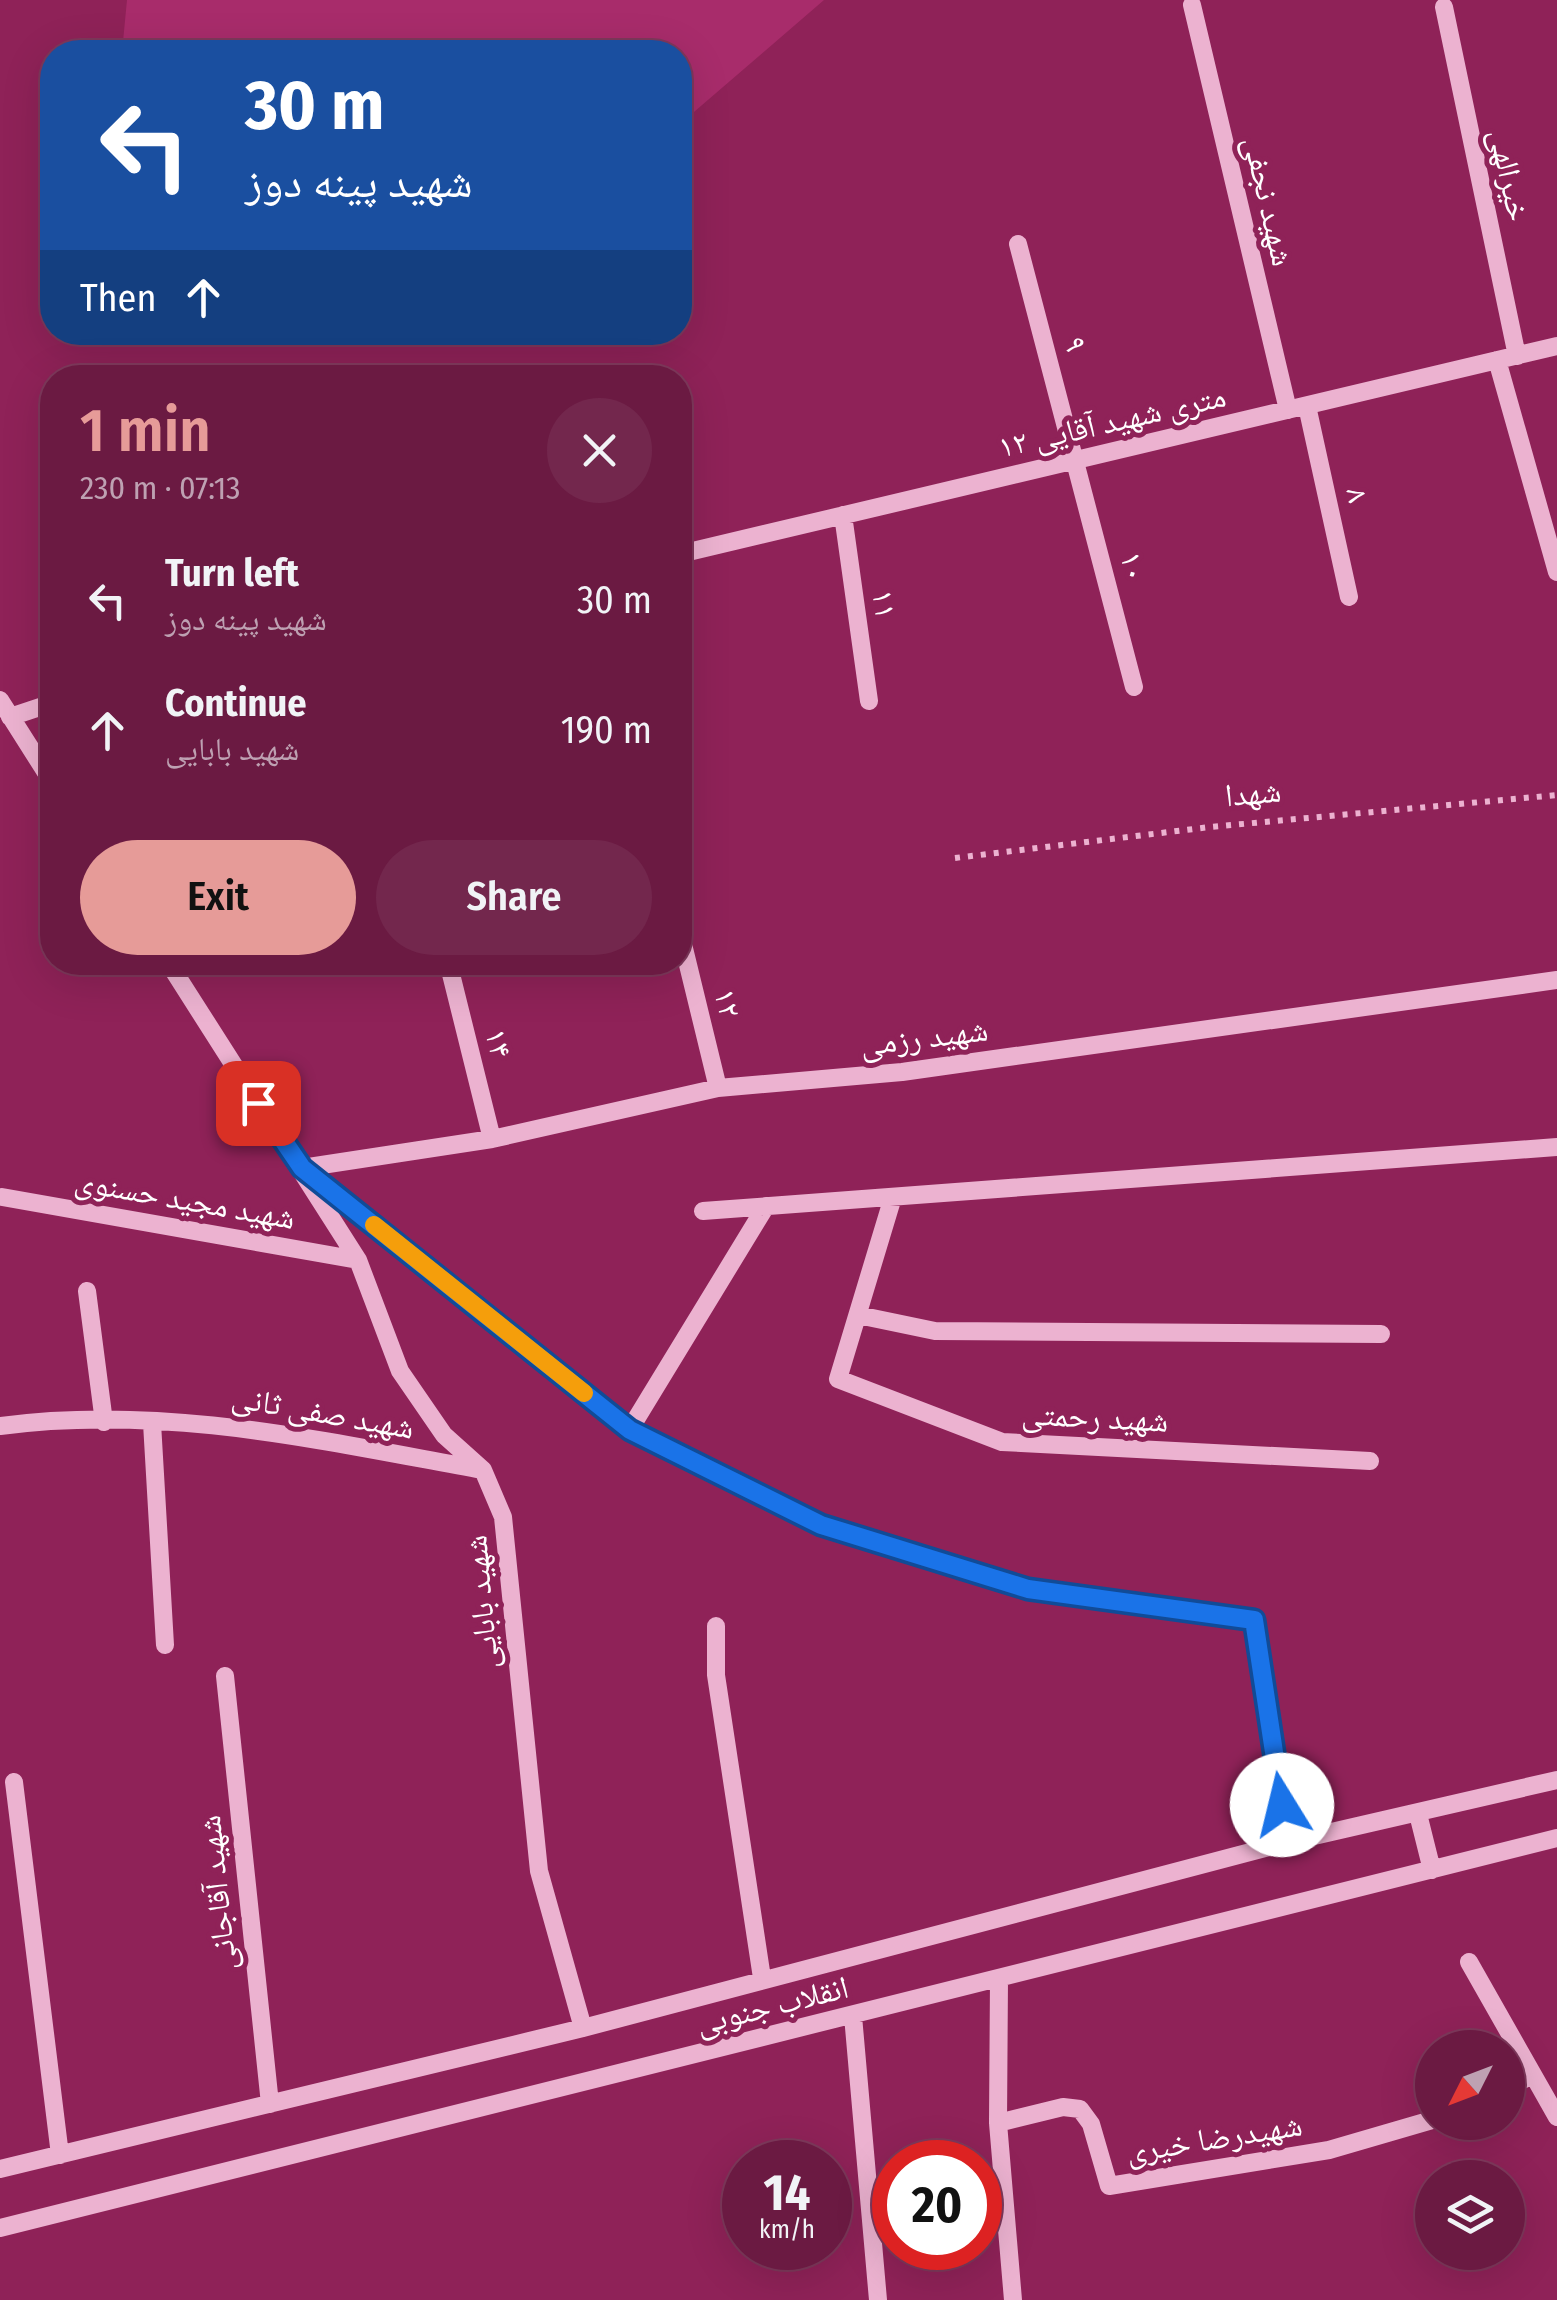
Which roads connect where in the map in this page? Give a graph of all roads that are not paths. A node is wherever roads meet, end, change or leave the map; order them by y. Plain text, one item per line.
1 (1192, 5) dead end
2 (1444, 7) dead end
3 (1018, 244) dead end
4 (1557, 346) edge
5 (1517, 356) junction
6 (1497, 360) junction
7 (1307, 406) junction
8 (1288, 410) junction
9 (1075, 460) junction
10 (843, 516) junction
11 (692, 551) edge
12 (1557, 572) edge
13 (1350, 597) dead end
14 (1134, 686) dead end
15 (0, 700) edge
16 (869, 701) dead end
17 (40, 707) edge
18 (10, 717) junction
19 (40, 763) edge
20 (176, 975) edge
21 (451, 975) edge
22 (690, 975) edge
23 (1557, 980) edge
24 (718, 1088) junction
25 (492, 1139) junction
26 (1557, 1147) edge
27 (302, 1168) junction
28 (893, 1196) junction
29 (2, 1197) edge
30 (766, 1206) junction
31 (703, 1211) dead end
32 (358, 1260) junction
33 (87, 1291) dead end
34 (858, 1315) junction
35 (1381, 1334) dead end
36 (104, 1422) junction
37 (152, 1422) junction
38 (0, 1426) edge
39 (630, 1430) junction
40 (1370, 1461) dead end
41 (483, 1470) junction
42 (716, 1626) dead end
43 (165, 1645) dead end
44 (225, 1676) dead end
45 (1557, 1780) edge
46 (14, 1782) dead end
47 (1418, 1814) junction
48 (1557, 1838) edge
49 (1288, 1842) junction
50 (1432, 1870) junction
51 (1469, 1962) dead end
52 (762, 1978) junction
53 (999, 1979) junction
54 (853, 2016) junction
55 (583, 2028) junction
56 (1533, 2075) junction
57 (1525, 2079) edge
58 (270, 2104) junction
59 (1557, 2116) edge
60 (998, 2123) junction
61 (1415, 2125) edge
62 (60, 2155) junction
63 (0, 2169) edge
64 (0, 2228) edge
65 (878, 2300) edge
66 (1013, 2300) edge

1 - 8 street, شهید نجفی
2 - 5 street, خیرالهی
3 - 9 street, ۹
4 - 5 street, ۱۲ متری شهید آقایی
5 - 6 street, ۱۲ متری شهید آقایی
6 - 7 street, ۱۲ متری شهید آقایی
6 - 12 street
7 - 8 street, ۱۲ متری شهید آقایی
7 - 13 street, ۸
8 - 9 street, ۱۲ متری شهید آقایی
9 - 10 street, ۱۲ متری شهید آقایی
9 - 14 street, ۱۰
10 - 11 street, ۱۲ متری شهید آقایی
10 - 16 street, ۱۱
15 - 18 street
17 - 18 street
18 - 19 street
20 - 27 street, شهید بابایی
21 - 25 street, ۱۴
22 - 24 street, ۱۲
23 - 24 street, شهید رزمی
24 - 25 street, شهید رزمی
25 - 27 street, شهید رزمی
26 - 28 street
27 - 32 street, شهید بابایی
27 - 39 street
28 - 30 street
28 - 34 street, شهید رحمتی
29 - 32 street, شهید مجید حسنوی
30 - 31 street
30 - 39 street
32 - 41 street, شهید بابایی
33 - 36 street
34 - 35 street
34 - 40 street, شهید رحمتی
36 - 37 street, شهید صفی ثانی
36 - 38 street, شهید صفی ثانی
37 - 41 street, شهید صفی ثانی
37 - 43 street
39 - 49 street
41 - 55 street, شهید بابایی
42 - 52 street
44 - 58 street, شهید آقاجانی
45 - 47 street, انقلاب جنوبی
46 - 62 street
47 - 49 street, انقلاب جنوبی
47 - 50 street
48 - 50 street, انقلاب جنوبی
49 - 52 street, انقلاب جنوبی
50 - 53 street, انقلاب جنوبی
51 - 56 street
52 - 55 street, انقلاب جنوبی
53 - 54 street, انقلاب جنوبی
53 - 60 street
54 - 64 street, انقلاب جنوبی
54 - 65 street
55 - 58 street, انقلاب جنوبی
56 - 57 street
56 - 59 street
58 - 62 street, انقلاب جنوبی
60 - 61 street, شهیدرضا خیری
60 - 66 street
62 - 63 street, انقلاب جنوبی

